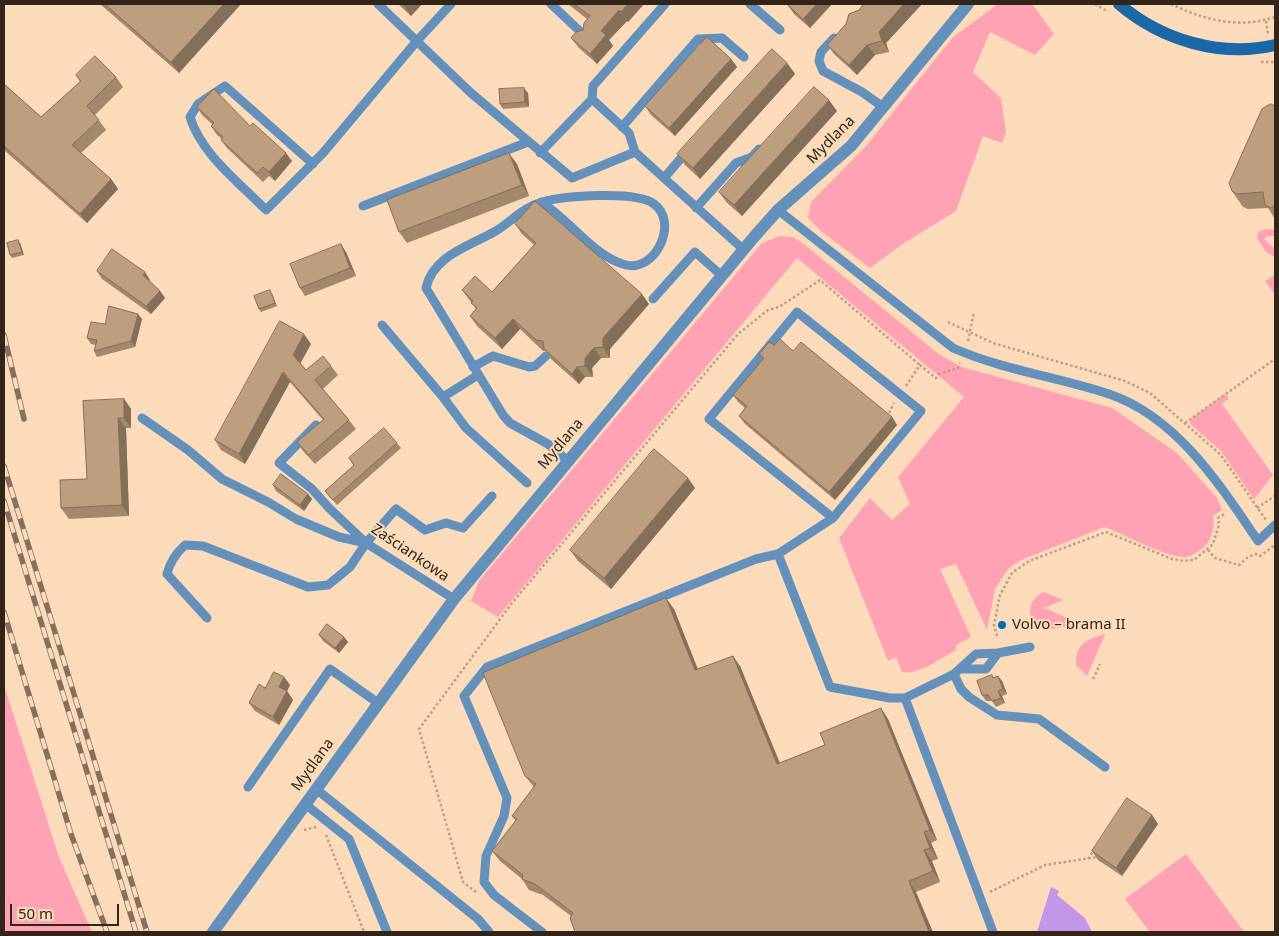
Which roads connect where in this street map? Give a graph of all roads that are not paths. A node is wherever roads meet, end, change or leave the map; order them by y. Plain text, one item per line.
1 (378, 4) edge
2 (452, 4) edge
3 (551, 4) edge
4 (665, 4) edge
5 (750, 4) edge
6 (968, 4) edge
7 (1119, 4) edge
8 (780, 30) dead end
9 (840, 31) edge
10 (586, 37) edge
11 (1272, 40) edge
12 (416, 42) junction
13 (744, 57) dead end
14 (592, 99) junction
15 (883, 107) junction
16 (622, 127) junction
17 (528, 142) junction
18 (696, 142) edge
19 (764, 143) edge
20 (540, 152) junction
21 (635, 152) junction
22 (313, 164) junction
23 (664, 178) junction
24 (541, 202) junction
25 (363, 206) dead end
26 (696, 208) junction
27 (778, 210) junction
28 (744, 250) junction
29 (722, 276) junction
30 (653, 299) dead end
31 (382, 325) dead end
32 (546, 356) edge
33 (476, 371) junction
34 (442, 396) junction
35 (142, 418) dead end
36 (316, 425) edge
37 (568, 461) junction
38 (527, 483) dead end
39 (492, 496) dead end
40 (833, 518) junction
41 (1275, 525) edge
42 (366, 543) junction
43 (778, 554) junction
44 (454, 599) junction
45 (207, 618) dead end
46 (1030, 647) dead end
47 (998, 654) junction
48 (958, 672) junction
49 (905, 698) junction
50 (378, 704) junction
51 (1105, 767) dead end
52 (248, 787) dead end
53 (316, 790) junction
54 (306, 804) junction
55 (213, 932) edge
56 (387, 932) edge
57 (489, 932) edge
58 (542, 932) edge
59 (993, 932) edge

1 - 12 lane
2 - 12 lane
3 - 10 lane
4 - 14 lane
5 - 8 lane
6 - 15 street, Mydlana
7 - 11 main road
9 - 15 lane
12 - 17 lane
12 - 22 lane
13 - 16 lane
14 - 16 lane
14 - 20 lane
15 - 27 street, Mydlana
16 - 21 lane
17 - 20 lane
17 - 25 lane
18 - 23 lane
19 - 26 lane
20 - 21 lane
21 - 23 lane
22 - 22 lane
23 - 26 lane
24 - 24 lane
24 - 33 lane
26 - 28 lane
27 - 28 street, Mydlana
27 - 41 lane
28 - 29 street, Mydlana
29 - 30 lane
29 - 37 street, Mydlana
31 - 34 lane
32 - 33 lane
33 - 34 lane
33 - 37 lane
34 - 38 lane
35 - 42 lane
36 - 42 lane, Zaściankowa
37 - 44 street, Mydlana
39 - 42 lane
40 - 40 lane
40 - 43 lane
42 - 44 lane, Zaściankowa
42 - 45 lane
43 - 49 lane
43 - 58 lane
44 - 50 street, Mydlana
46 - 47 lane
47 - 48 lane
47 - 48 lane
48 - 49 lane
48 - 51 lane
49 - 59 lane
50 - 52 lane
50 - 53 street, Mydlana
53 - 54 street, Mydlana
53 - 57 lane
54 - 55 street, Mydlana
54 - 56 lane

